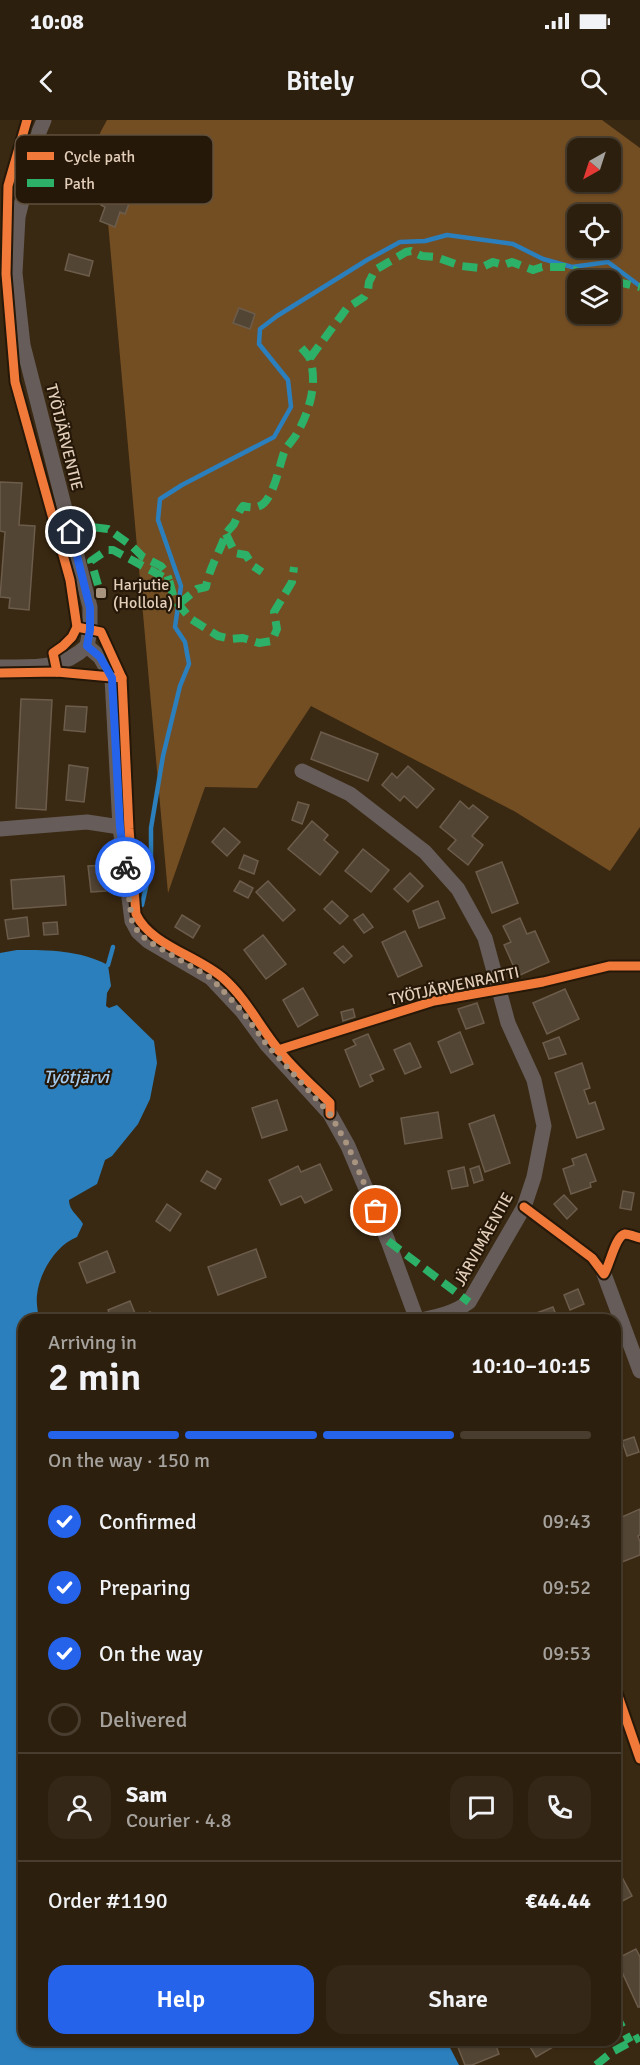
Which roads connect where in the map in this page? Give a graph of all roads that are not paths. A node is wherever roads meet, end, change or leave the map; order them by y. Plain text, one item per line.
1 (44, 120) edge
2 (38, 135) edge
3 (21, 204) edge
4 (87, 646) junction
5 (0, 667) edge
6 (302, 771) dead end
7 (120, 827) junction
8 (0, 829) edge
9 (604, 1274) dead end
10 (417, 1314) edge
11 (447, 1314) edge
12 (619, 1314) edge
13 (621, 1320) edge
14 (640, 1371) edge

1 - 2 street, TYÖTJÄRVENTIE
3 - 4 street, TYÖTJÄRVENTIE
4 - 5 street
4 - 7 street
6 - 11 street, JÄRVIMÄENTIE
7 - 8 street
7 - 10 street
9 - 12 street
13 - 14 street

